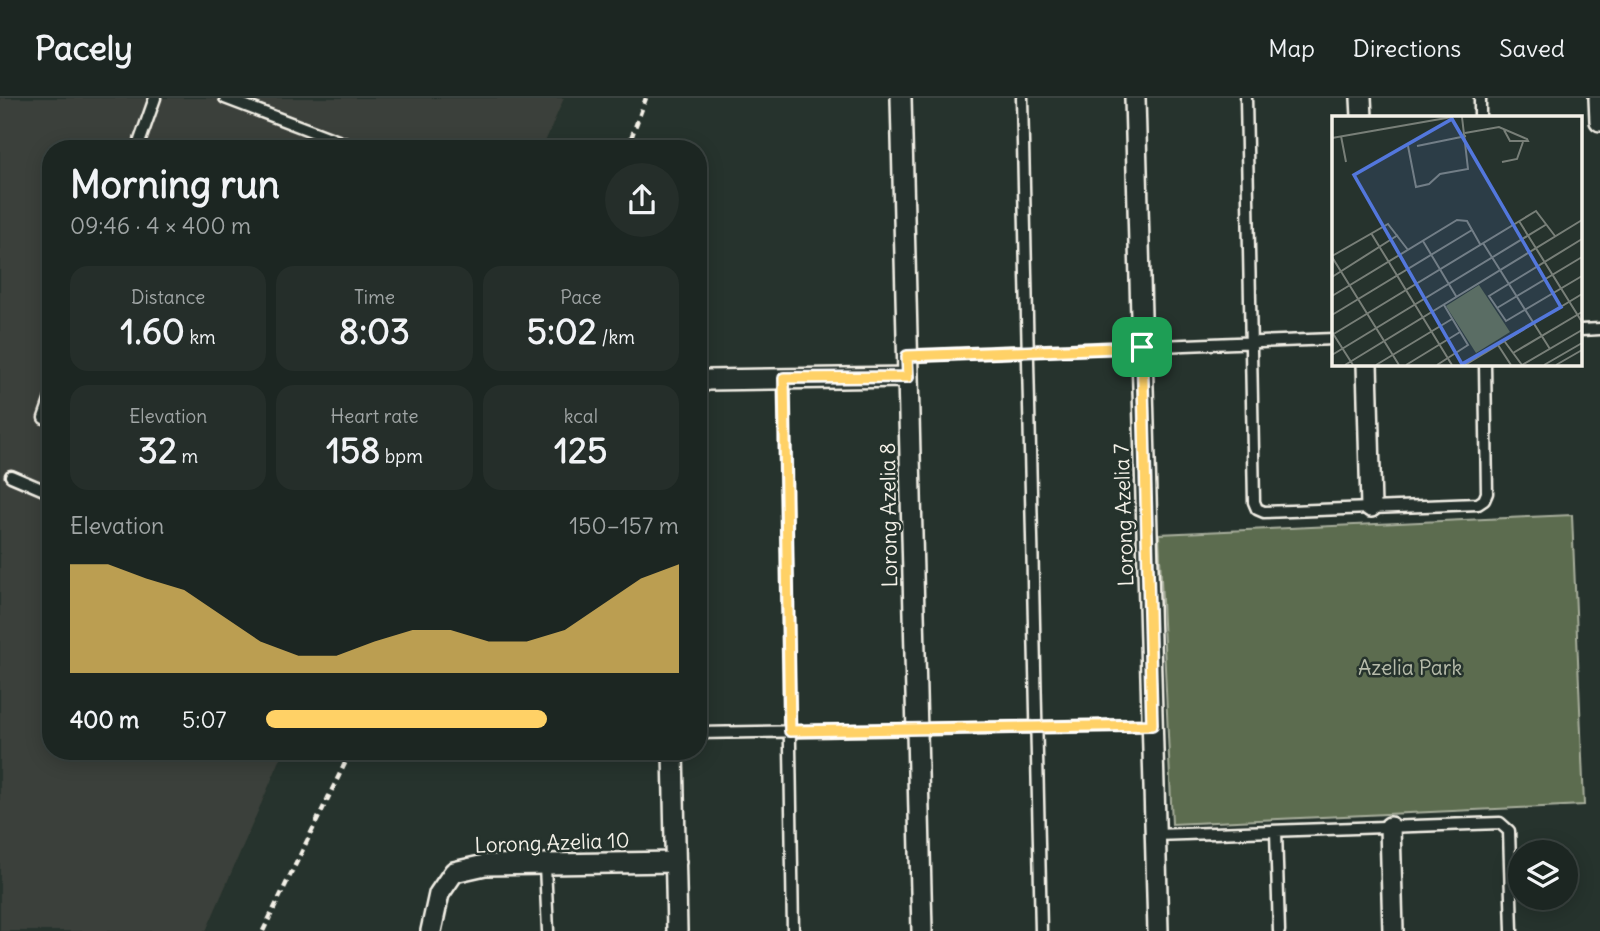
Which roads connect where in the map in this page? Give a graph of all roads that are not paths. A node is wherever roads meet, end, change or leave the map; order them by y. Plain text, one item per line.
1 (155, 98) edge
2 (225, 98) edge
3 (901, 98) edge
4 (1022, 98) edge
5 (1135, 98) edge
6 (1245, 98) edge
7 (1361, 98) edge
8 (1480, 98) edge
9 (1600, 98) edge
10 (1362, 116) edge
11 (1480, 116) edge
12 (1600, 121) edge
13 (140, 140) edge
14 (335, 140) edge
15 (1600, 329) edge
16 (1582, 330) edge
17 (1332, 339) edge
18 (1249, 342) junction
19 (1142, 347) junction
20 (1028, 351) junction
21 (907, 356) junction
22 (1367, 366) edge
23 (1485, 366) edge
24 (908, 377) junction
25 (784, 378) junction
26 (707, 380) edge
27 (11, 476) dead end
28 (42, 488) edge
29 (1371, 507) junction
30 (1152, 725) junction
31 (1036, 727) junction
32 (917, 729) junction
33 (790, 731) junction
34 (707, 733) edge
35 (673, 760) edge
36 (1390, 827) junction
37 (1276, 831) junction
38 (1155, 835) junction
39 (676, 862) junction
40 (545, 866) junction
41 (431, 931) edge
42 (548, 931) edge
43 (677, 931) edge
44 (793, 931) edge
45 (922, 931) edge
46 (1041, 931) edge
47 (1158, 931) edge
48 (1279, 931) edge
49 (1393, 931) edge
50 (1512, 931) edge

1 - 13 lane
2 - 14 lane
3 - 21 street, Lorong Azelia 8
4 - 20 lane
5 - 19 street, Lorong Azelia 7
6 - 18 lane
7 - 10 street
8 - 11 lane
9 - 12 street
15 - 16 lane
17 - 18 lane
18 - 19 lane
18 - 29 lane
19 - 20 lane
19 - 30 street, Lorong Azelia 7
20 - 21 lane
20 - 31 lane
21 - 24 street, Lorong Azelia 8
22 - 29 street
23 - 29 lane
24 - 25 street
24 - 32 street, Lorong Azelia 8
25 - 26 street
25 - 33 lane
27 - 28 lane
30 - 31 lane
30 - 38 street, Lorong Azelia 7
31 - 32 lane
31 - 46 lane
32 - 33 lane
32 - 45 street, Lorong Azelia 8
33 - 34 lane
33 - 44 lane
35 - 39 street
36 - 37 lane
36 - 49 street
36 - 50 lane
37 - 38 lane
37 - 48 lane
38 - 47 street, Lorong Azelia 7
39 - 40 street, Lorong Azelia 10
39 - 43 street
40 - 41 street, Lorong Azelia 10
40 - 42 lane

